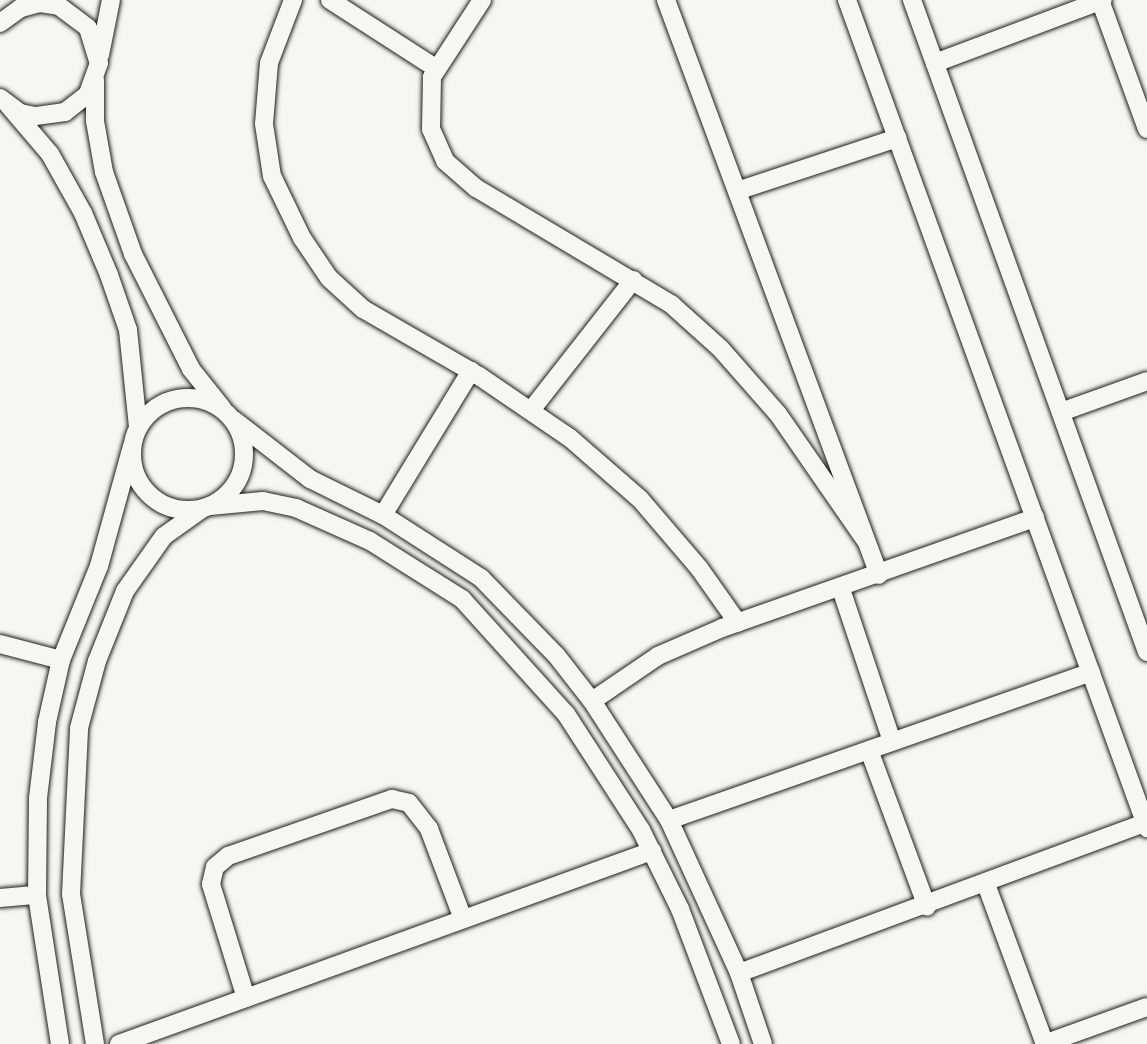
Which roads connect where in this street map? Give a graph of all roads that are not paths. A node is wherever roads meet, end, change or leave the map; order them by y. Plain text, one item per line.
1 (111, 0) edge
2 (292, 0) edge
3 (330, 0) edge
4 (482, 0) edge
5 (666, 0) edge
6 (847, 0) edge
7 (912, 0) edge
8 (1101, 0) edge
9 (42, 2) edge
10 (10, 12) edge
11 (935, 63) junction
12 (437, 69) junction
13 (97, 71) junction
14 (5, 102) edge
15 (1147, 129) edge
16 (897, 138) junction
17 (737, 191) junction
18 (633, 280) junction
19 (471, 371) junction
20 (1147, 381) edge
21 (532, 409) junction
22 (1061, 412) junction
23 (228, 414) junction
24 (138, 427) junction
25 (132, 446) junction
26 (206, 507) junction
27 (383, 514) junction
28 (1035, 518) junction
29 (866, 541) junction
30 (879, 575) junction
31 (841, 589) junction
32 (738, 623) junction
33 (0, 644) edge
34 (1147, 652) edge
35 (61, 660) junction
36 (1091, 672) junction
37 (592, 701) junction
38 (892, 741) junction
39 (869, 750) junction
40 (669, 820) junction
41 (1146, 825) edge
42 (652, 851) junction
43 (986, 884) junction
44 (37, 896) junction
45 (0, 898) edge
46 (927, 907) junction
47 (463, 919) junction
48 (739, 973) junction
49 (246, 998) junction
50 (1147, 1007) edge
51 (60, 1044) edge
52 (95, 1044) edge
53 (119, 1044) edge
54 (731, 1044) edge
55 (763, 1044) edge
56 (1044, 1044) edge

1 - 13 street
2 - 19 street
3 - 12 street
4 - 12 street
5 - 17 street
6 - 16 street
7 - 11 street
8 - 11 street
8 - 15 street
9 - 10 street
9 - 13 street
11 - 22 street
12 - 18 street
13 - 14 street
13 - 23 street
14 - 24 street
16 - 17 street
16 - 28 street
17 - 29 street
18 - 21 street
18 - 29 street
19 - 21 street
19 - 27 street
20 - 22 street
21 - 32 street
22 - 34 street
23 - 24 street
23 - 26 street
23 - 27 street
24 - 25 street
25 - 26 street
25 - 35 street
26 - 42 street
26 - 52 street
27 - 37 street
28 - 30 street
28 - 36 street
29 - 30 street
30 - 31 street
31 - 32 street
31 - 38 street
32 - 37 street
33 - 35 street
35 - 44 street
36 - 38 street
36 - 41 street
37 - 40 street
38 - 39 street
39 - 40 street
39 - 46 street
40 - 48 street
41 - 43 street
42 - 47 street
42 - 54 street
43 - 46 street
43 - 56 street
44 - 45 street
44 - 51 street
46 - 48 street
47 - 49 street
47 - 49 street
48 - 55 street
49 - 53 street
50 - 56 street

